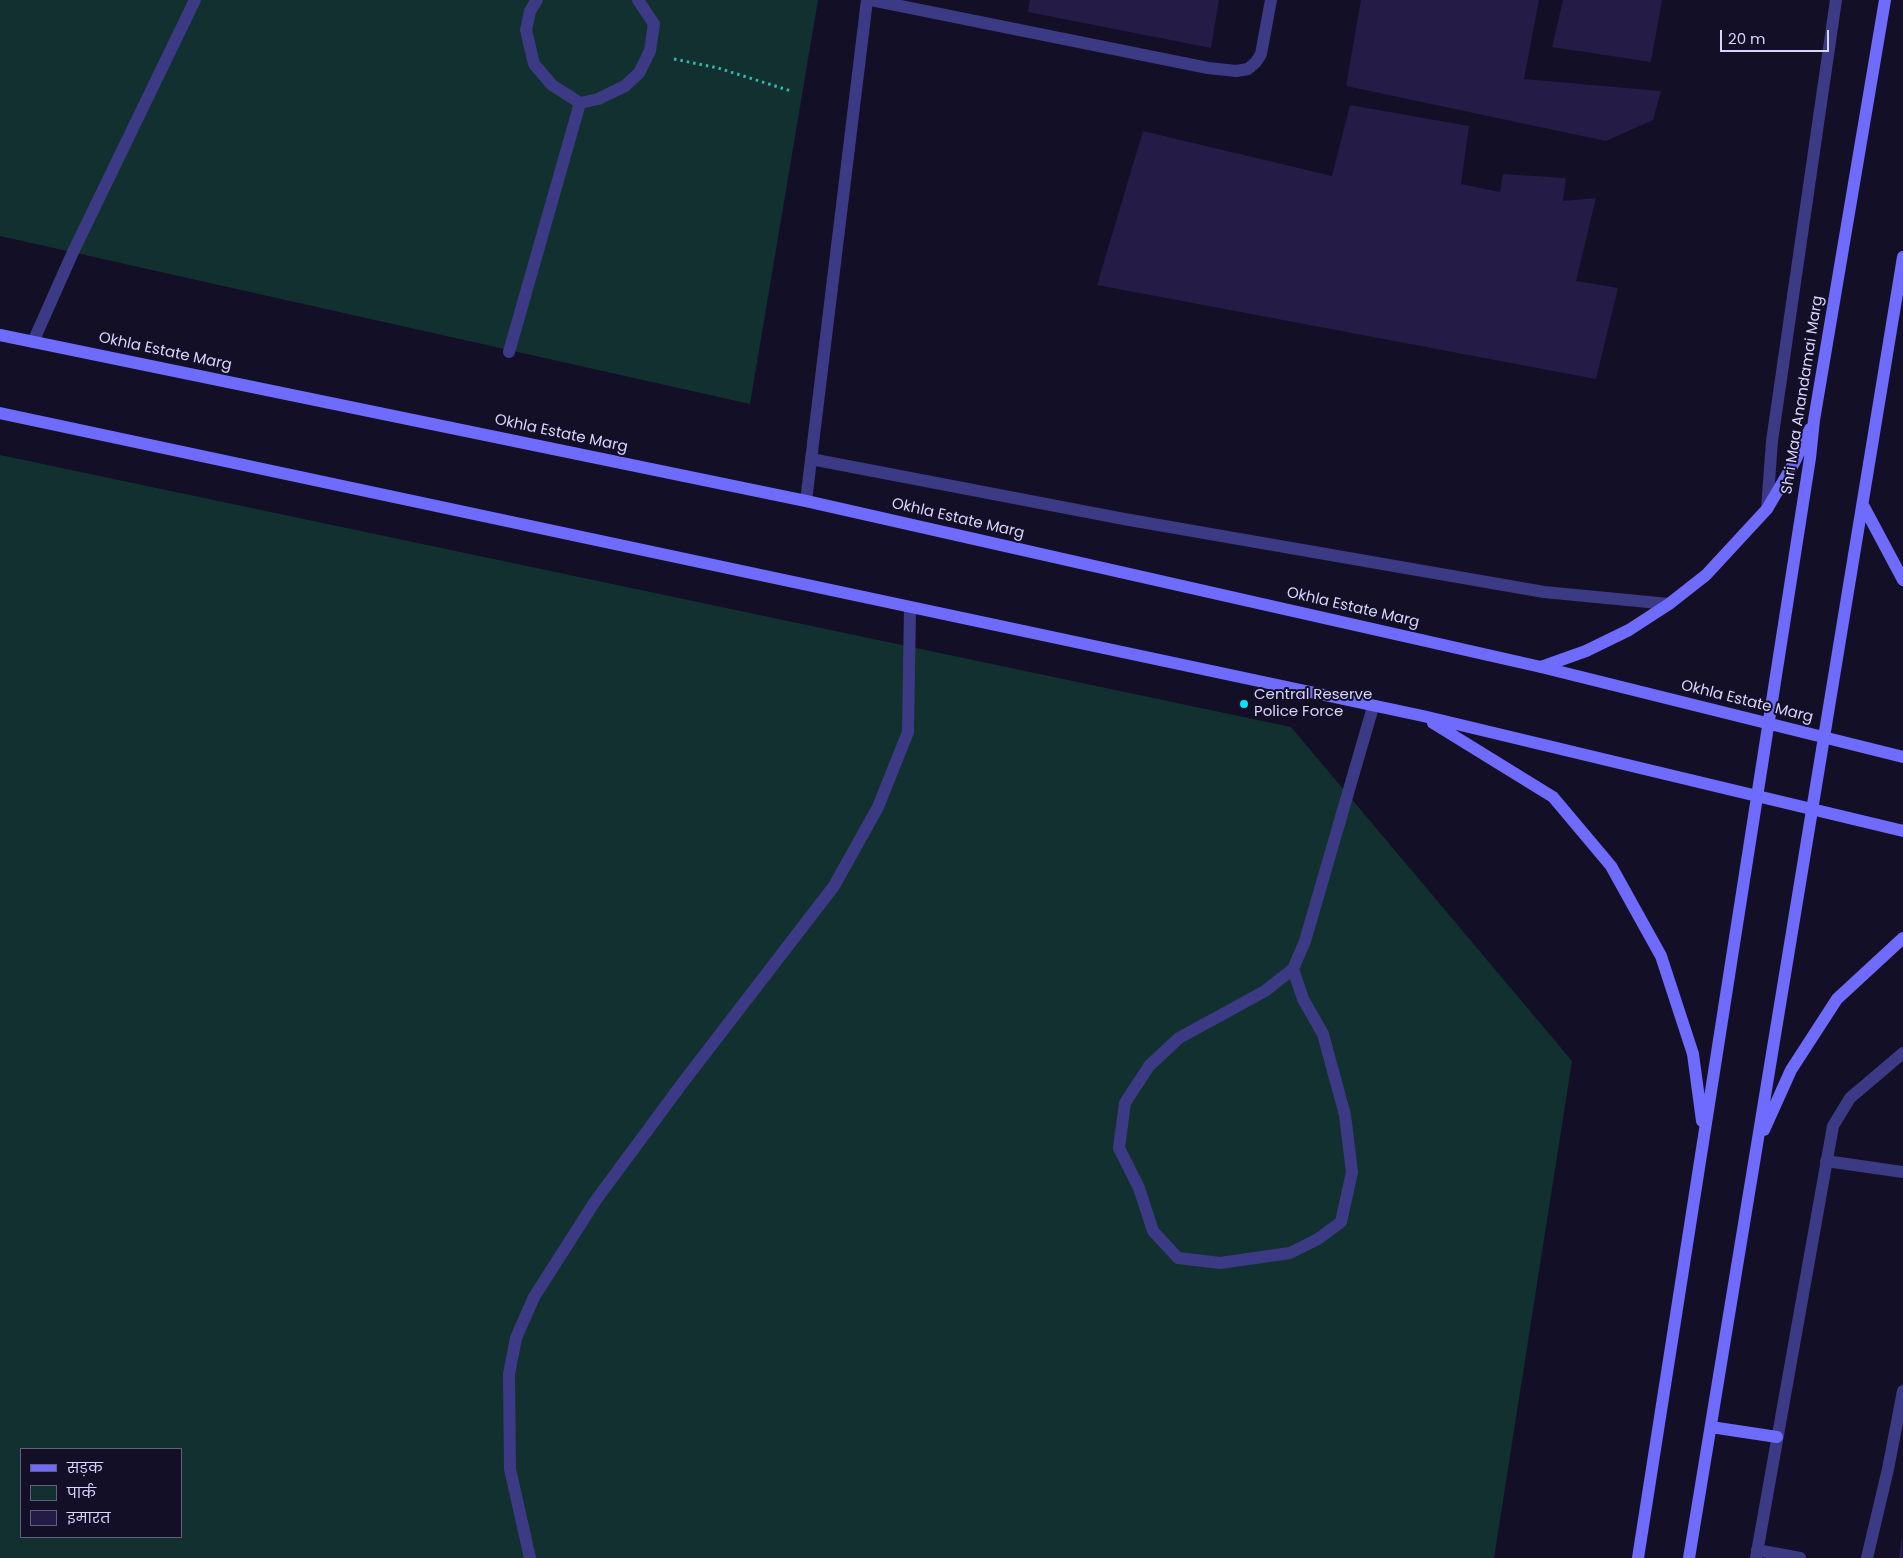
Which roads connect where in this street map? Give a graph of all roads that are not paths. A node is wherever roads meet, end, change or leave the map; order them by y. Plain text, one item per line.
1 (195, 0) edge
2 (537, 0) edge
3 (638, 0) edge
4 (867, 0) edge
5 (871, 0) edge
6 (1271, 0) edge
7 (1836, 0) edge
8 (1885, 0) edge
9 (580, 103) junction
10 (1903, 257) edge
11 (0, 335) edge
12 (34, 342) junction
13 (509, 352) dead end
14 (0, 413) edge
15 (1814, 420) junction
16 (811, 459) junction
17 (806, 501) junction
18 (1863, 504) junction
19 (1767, 509) junction
20 (1903, 580) edge
21 (1669, 604) junction
22 (910, 608) junction
23 (1541, 667) junction
24 (1373, 707) junction
25 (1423, 716) junction
26 (1768, 724) junction
27 (1824, 738) junction
28 (1903, 757) edge
29 (1757, 796) junction
30 (1813, 809) junction
31 (1903, 830) edge
32 (1903, 938) edge
33 (1293, 969) junction
34 (1903, 1053) edge
35 (1704, 1136) junction
36 (1757, 1147) junction
37 (1826, 1160) junction
38 (1903, 1172) edge
39 (1903, 1391) edge
40 (1711, 1427) junction
41 (1777, 1437) junction
42 (1756, 1554) edge
43 (530, 1558) edge
44 (1638, 1558) edge
45 (1689, 1558) edge
46 (1800, 1558) edge
47 (1867, 1558) edge

1 - 12 street
2 - 9 street
3 - 9 street
4 - 16 street
5 - 6 street
7 - 19 street, Shri Maa Anandamai Marg
8 - 15 main road, Shri Maa Anandamai Marg
9 - 13 street
10 - 18 main road
11 - 12 main road, Okhla Estate Marg
12 - 17 main road, Okhla Estate Marg
14 - 22 main road
15 - 19 main road
15 - 26 main road, Shri Maa Anandamai Marg
16 - 17 street
16 - 21 street
17 - 23 main road, Okhla Estate Marg
18 - 20 main road
18 - 27 main road
19 - 21 main road
21 - 23 main road
22 - 24 main road
22 - 43 street
23 - 26 main road, Okhla Estate Marg
24 - 25 main road
24 - 33 street
25 - 29 main road
25 - 35 main road
26 - 27 main road, Okhla Estate Marg
26 - 29 main road, Shri Maa Anandamai Marg
27 - 28 main road, Okhla Estate Marg
27 - 30 main road
29 - 30 main road
29 - 35 main road, Shri Maa Anandamai Marg
30 - 31 main road
30 - 36 main road
32 - 36 main road
33 - 33 street
34 - 37 street
35 - 44 main road, Shri Maa Anandamai Marg
36 - 40 main road
37 - 38 street
37 - 41 street
39 - 47 street
40 - 41 main road
40 - 45 main road
41 - 42 street
42 - 46 street

